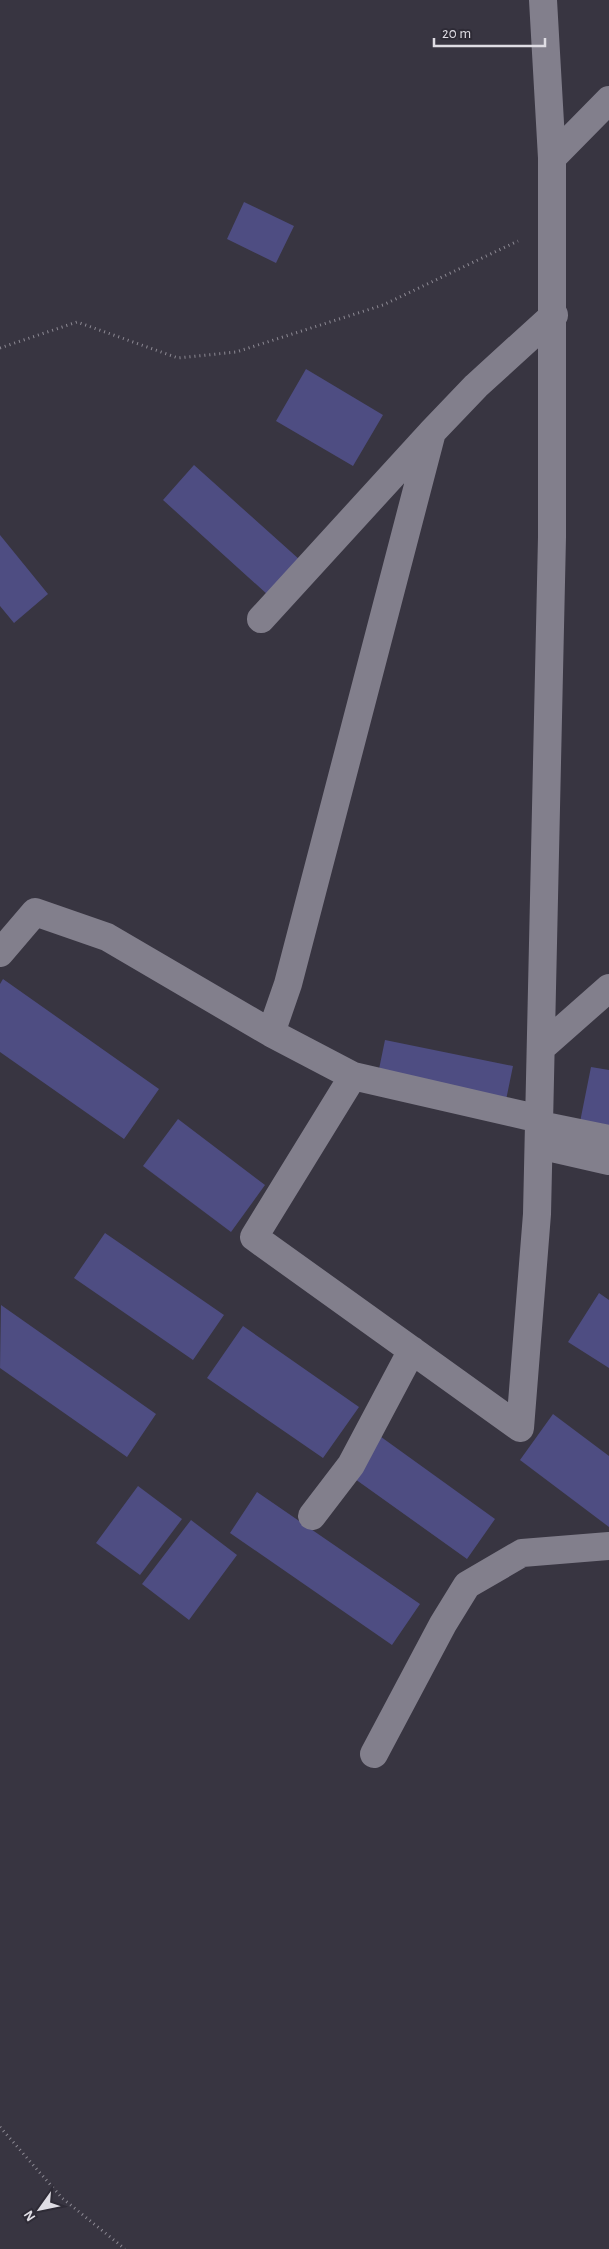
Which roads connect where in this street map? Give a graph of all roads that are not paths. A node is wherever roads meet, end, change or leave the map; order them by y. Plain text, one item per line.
1 (543, 0) edge
2 (609, 100) edge
3 (552, 158) junction
4 (554, 315) junction
5 (432, 432) junction
6 (260, 619) dead end
7 (0, 953) edge
8 (609, 988) edge
9 (271, 1033) junction
10 (541, 1048) junction
11 (352, 1076) junction
12 (540, 1130) junction
13 (609, 1139) edge
14 (609, 1161) edge
15 (412, 1350) junction
16 (312, 1516) dead end
17 (609, 1546) edge
18 (374, 1754) dead end

1 - 3 street
2 - 3 street
3 - 4 street
4 - 5 street
4 - 10 street
5 - 6 street
5 - 9 street
7 - 9 street
8 - 10 street
9 - 11 street
10 - 12 street
11 - 12 street
11 - 15 street
12 - 13 street
12 - 14 street
12 - 15 street
15 - 16 street
17 - 18 street

